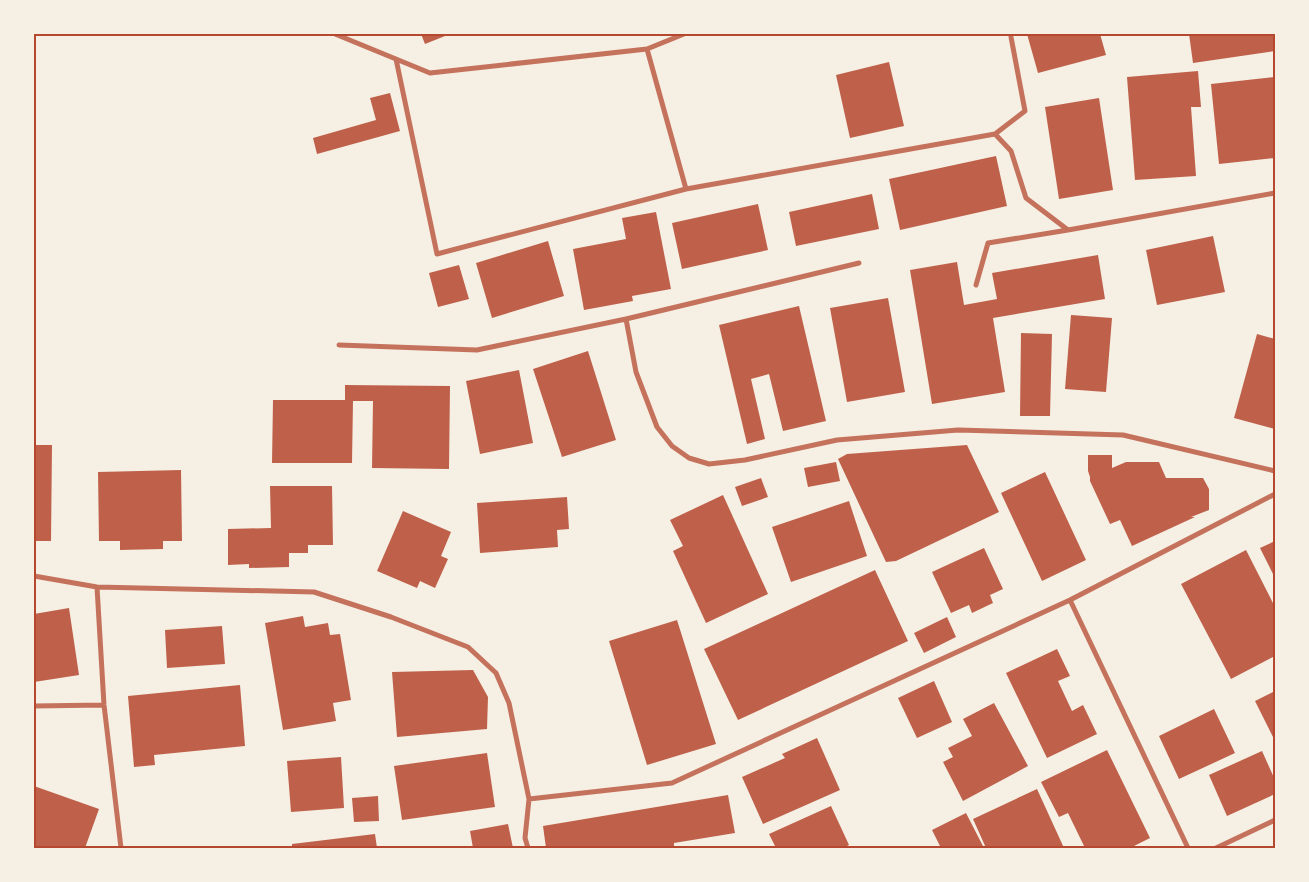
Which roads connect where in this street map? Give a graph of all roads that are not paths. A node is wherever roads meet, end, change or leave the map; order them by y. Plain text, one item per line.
1 (335, 34) edge
2 (684, 34) edge
3 (1011, 37) dead end
4 (647, 49) junction
5 (396, 59) junction
6 (995, 134) junction
7 (686, 189) junction
8 (1275, 193) edge
9 (1068, 230) junction
10 (859, 263) dead end
11 (976, 285) dead end
12 (626, 319) junction
13 (339, 345) dead end
14 (1275, 471) edge
15 (1275, 494) edge
16 (34, 576) edge
17 (97, 587) junction
18 (1070, 600) junction
19 (104, 705) junction
20 (34, 706) edge
21 (529, 799) junction
22 (1275, 820) edge
23 (121, 848) edge
24 (528, 848) edge
25 (1188, 848) edge
26 (1216, 848) edge

1 - 5 street
2 - 4 street
3 - 6 street
4 - 5 street
4 - 7 street
5 - 7 street
6 - 7 street
6 - 9 street
8 - 9 street
9 - 11 street
10 - 12 street
12 - 13 street
12 - 14 street
15 - 18 street
16 - 17 street
17 - 19 street
17 - 21 street
18 - 21 street
18 - 25 street
19 - 20 street
19 - 23 street
21 - 24 street
22 - 26 street

